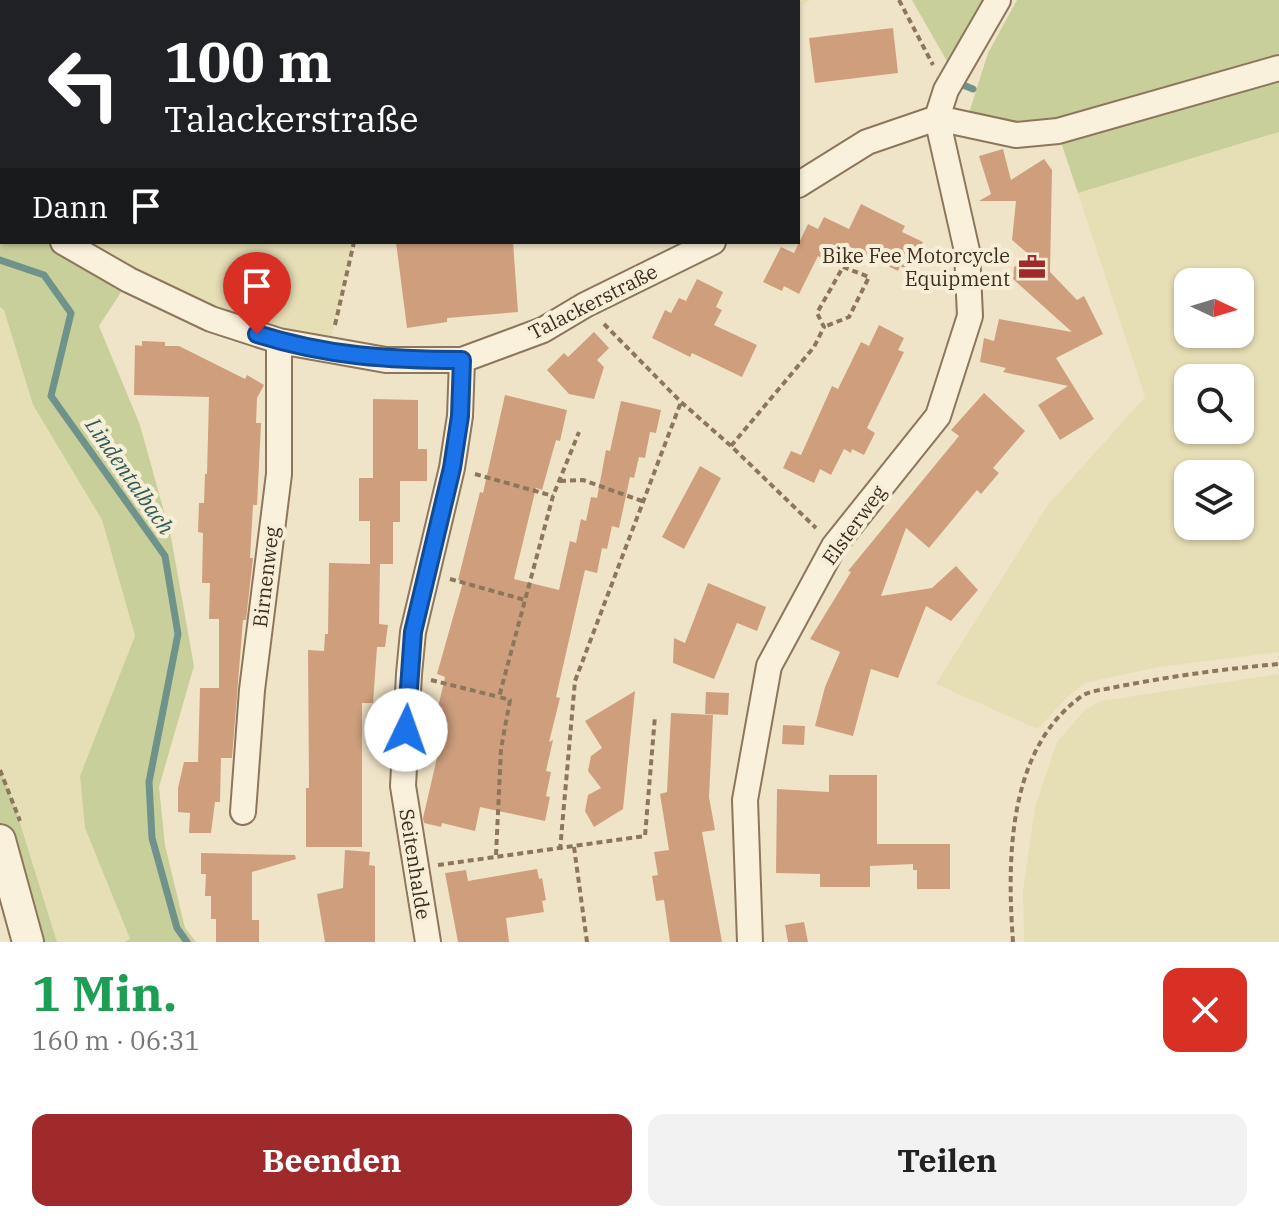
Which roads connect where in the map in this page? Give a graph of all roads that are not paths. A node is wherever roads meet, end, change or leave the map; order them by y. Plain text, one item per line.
1 (998, 0) edge
2 (1279, 68) edge
3 (937, 118) junction
4 (800, 184) edge
5 (66, 244) edge
6 (709, 244) edge
7 (279, 341) junction
8 (462, 360) junction
9 (243, 812) dead end
10 (0, 840) edge
11 (28, 942) edge
12 (428, 942) edge
13 (750, 942) edge

1 - 3 street
2 - 3 street
3 - 4 street
3 - 13 street, Elsterweg
5 - 7 street, Talackerstraße
6 - 8 street, Talackerstraße
7 - 8 street, Talackerstraße
7 - 9 street, Birnenweg
8 - 12 street, Seitenhalde
10 - 11 street

